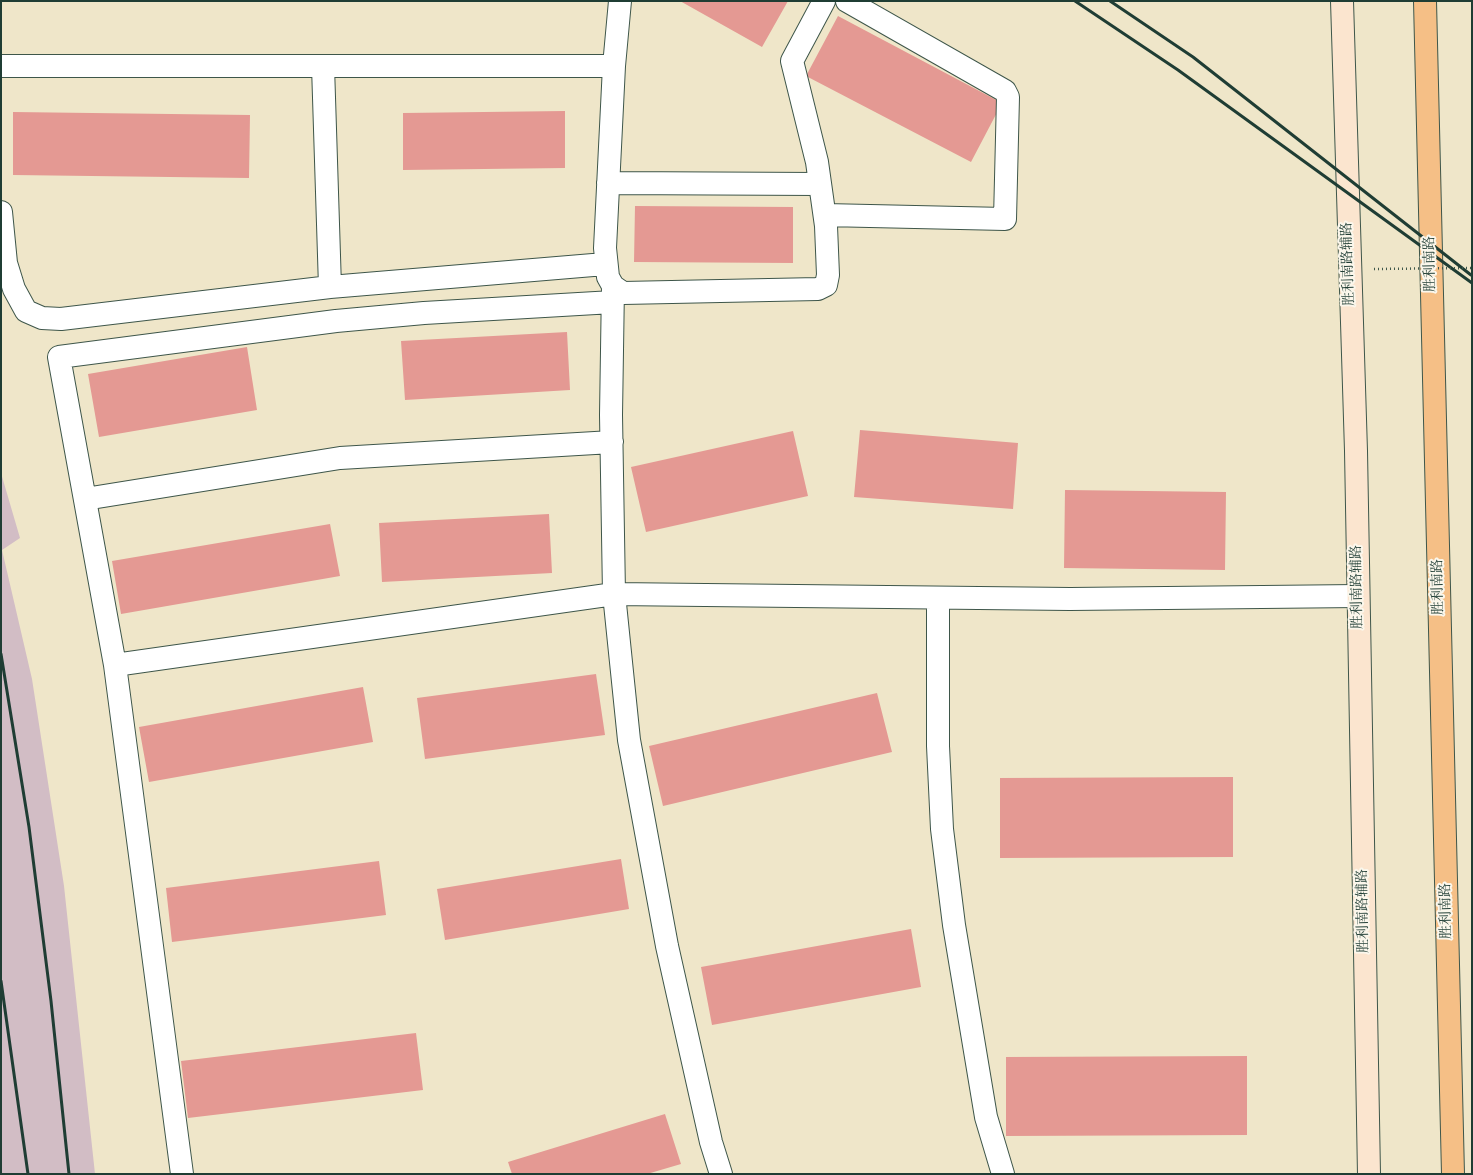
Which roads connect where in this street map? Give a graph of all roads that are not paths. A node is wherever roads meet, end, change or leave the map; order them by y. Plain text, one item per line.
1 (620, 1) edge
2 (824, 1) edge
3 (847, 1) edge
4 (1342, 1) edge
5 (1425, 1) edge
6 (1, 66) edge
7 (324, 66) junction
8 (614, 66) junction
9 (608, 183) junction
10 (820, 184) junction
11 (1, 212) edge
12 (825, 215) junction
13 (605, 264) junction
14 (330, 287) junction
15 (612, 294) junction
16 (612, 442) junction
17 (85, 499) junction
18 (614, 594) junction
19 (1358, 596) junction
20 (938, 598) junction
21 (115, 665) junction
22 (182, 1174) edge
23 (721, 1174) edge
24 (1003, 1174) edge
25 (1369, 1174) edge
26 (1453, 1174) edge

1 - 8 street
2 - 10 street
3 - 12 street
4 - 19 main road, 胜利南路辅路
5 - 26 highway, 胜利南路
6 - 7 street
7 - 8 street
7 - 14 street
8 - 9 street
9 - 10 street
9 - 13 street
10 - 12 street
11 - 14 street
12 - 15 street
13 - 14 street
13 - 15 street
15 - 16 street
15 - 17 street
16 - 17 street
16 - 18 street
17 - 21 street
18 - 20 street
18 - 21 street
18 - 23 street
19 - 20 street
19 - 25 main road, 胜利南路辅路
20 - 24 street
21 - 22 street

